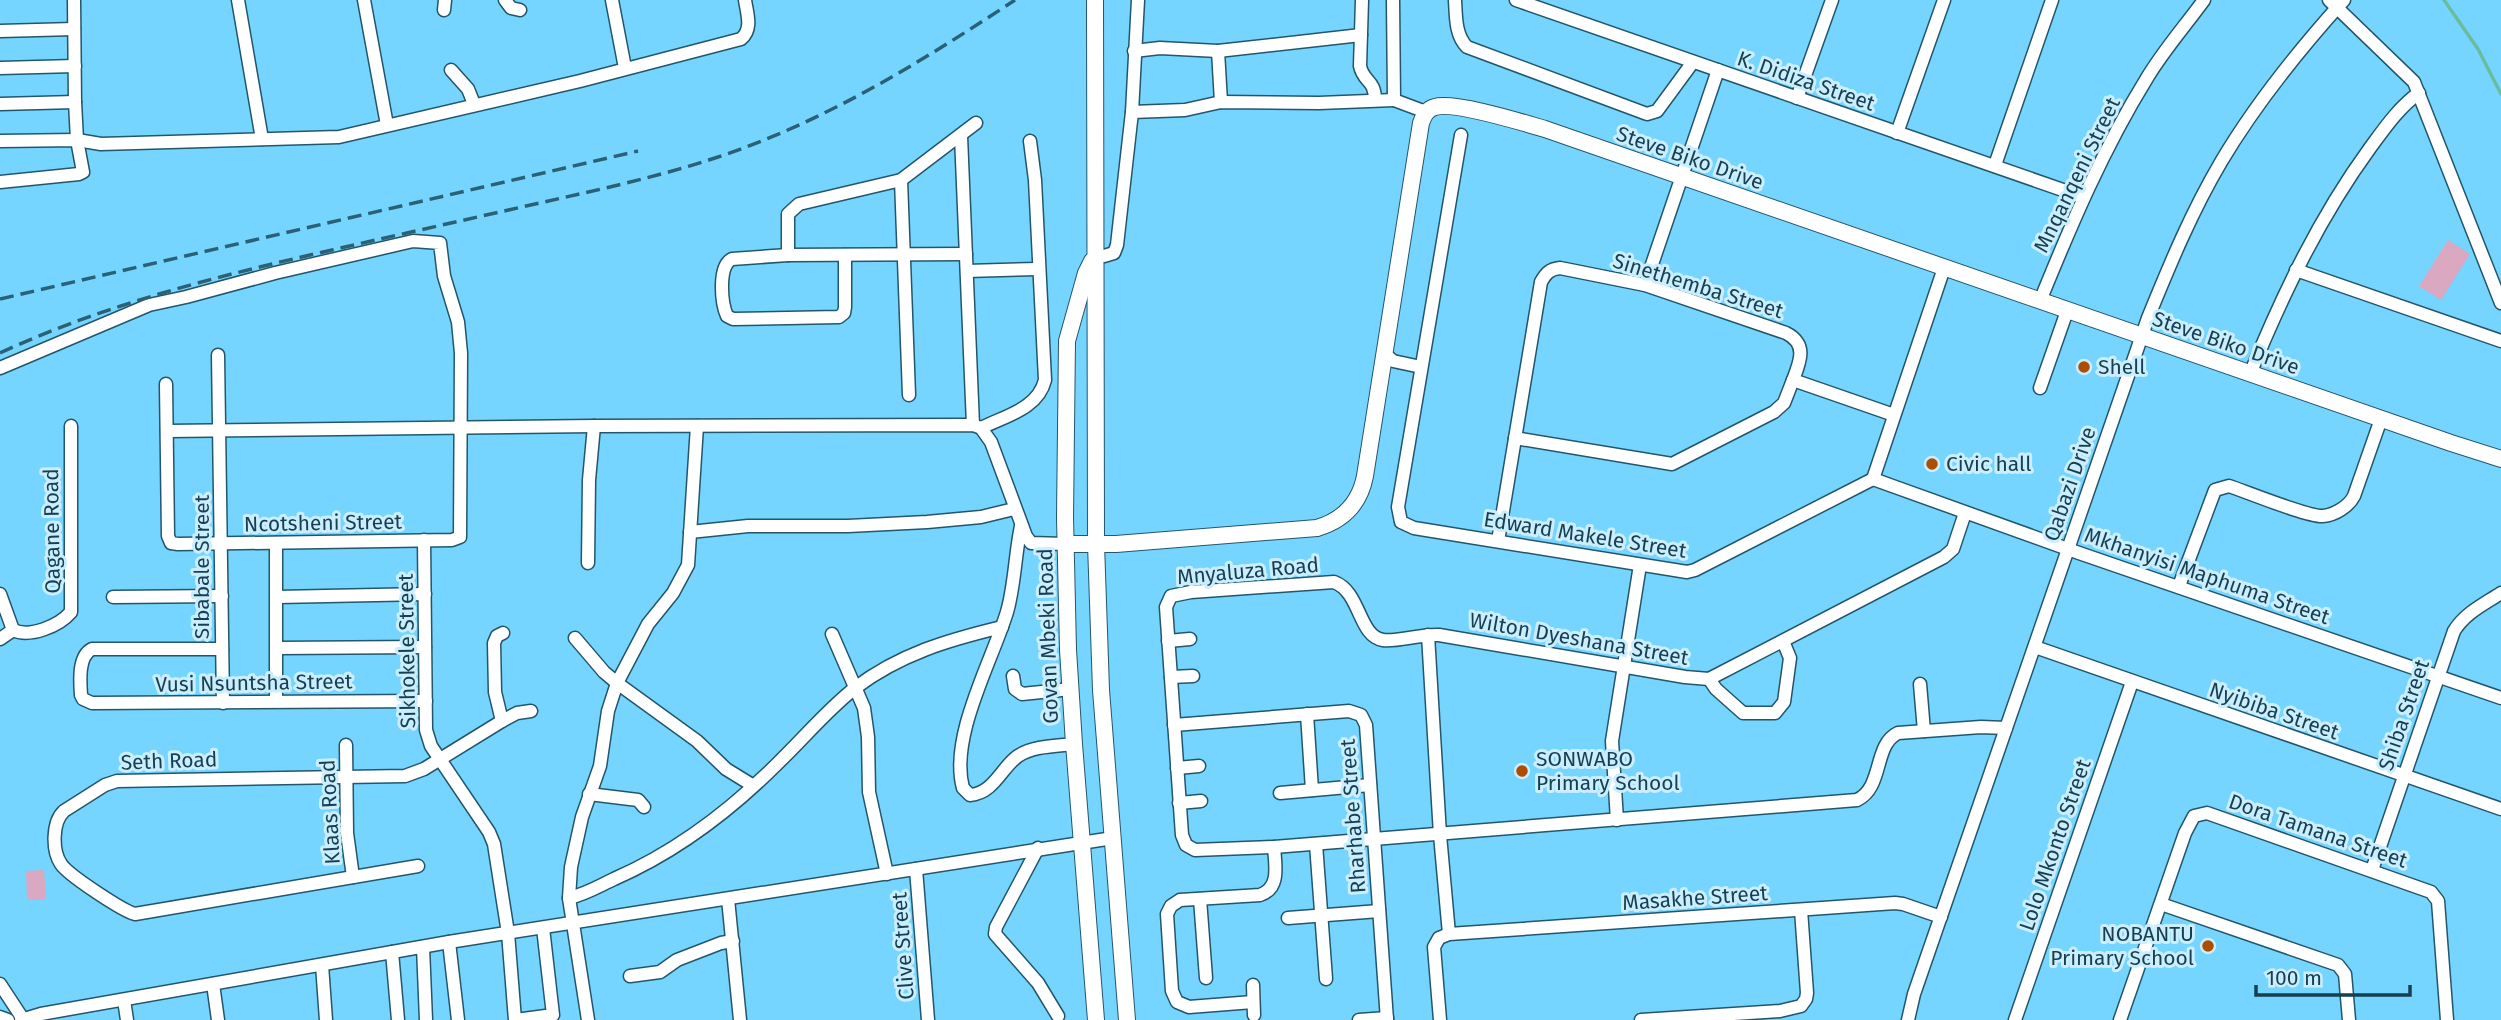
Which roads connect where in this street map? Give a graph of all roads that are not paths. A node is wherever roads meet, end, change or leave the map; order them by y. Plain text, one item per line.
1 (74, 0) edge
2 (238, 0) edge
3 (364, 0) edge
4 (505, 0) edge
5 (612, 0) edge
6 (745, 0) edge
7 (1095, 0) edge
8 (1138, 0) edge
9 (1362, 0) edge
10 (1393, 0) edge
11 (1455, 0) edge
12 (1516, 0) edge
13 (1832, 0) edge
14 (1944, 0) edge
15 (2052, 0) edge
16 (2204, 0) edge
17 (2337, 3) edge
18 (520, 10) dead end
19 (74, 29) junction
20 (0, 32) edge
21 (1361, 35) junction
22 (1134, 51) junction
23 (1218, 51) junction
24 (1693, 62) junction
25 (75, 66) junction
26 (0, 68) edge
27 (625, 68) junction
28 (451, 70) dead end
29 (1718, 71) junction
30 (2419, 93) junction
31 (1797, 98) junction
32 (1375, 100) junction
33 (1395, 100) junction
34 (75, 102) junction
35 (1221, 102) junction
36 (0, 104) edge
37 (474, 104) junction
38 (1132, 112) junction
39 (1426, 112) junction
40 (976, 123) dead end
41 (387, 125) junction
42 (1897, 133) junction
43 (1461, 135) dead end
44 (961, 136) junction
45 (262, 139) junction
46 (77, 140) junction
47 (0, 141) edge
48 (1030, 141) dead end
49 (1995, 165) junction
50 (1681, 177) junction
51 (901, 180) junction
52 (0, 182) edge
53 (2084, 197) junction
54 (904, 254) junction
55 (966, 254) junction
56 (788, 255) junction
57 (845, 255) junction
58 (1100, 255) junction
59 (1944, 268) junction
60 (1038, 269) junction
61 (2296, 270) junction
62 (967, 271) junction
63 (1645, 285) junction
64 (2040, 302) junction
65 (2501, 303) edge
66 (2067, 311) junction
67 (2142, 337) junction
68 (2501, 341) edge
69 (218, 355) dead end
70 (1387, 360) junction
71 (1421, 367) junction
72 (0, 368) edge
73 (2250, 374) junction
74 (1793, 380) junction
75 (166, 384) dead end
76 (2040, 388) dead end
77 (909, 395) dead end
78 (1895, 415) junction
79 (2381, 419) junction
80 (71, 426) dead end
81 (594, 426) junction
82 (697, 426) junction
83 (977, 426) junction
84 (461, 428) junction
85 (167, 431) junction
86 (220, 431) junction
87 (1515, 438) junction
88 (2501, 459) edge
89 (1873, 479) junction
90 (1014, 509) junction
91 (1965, 513) junction
92 (1021, 526) junction
93 (690, 532) junction
94 (424, 540) junction
95 (1497, 541) junction
96 (276, 543) junction
97 (222, 544) junction
98 (1065, 544) junction
99 (1096, 544) junction
100 (2068, 549) junction
101 (587, 562) dead end
102 (1640, 565) junction
103 (2179, 586) junction
104 (2501, 593) edge
105 (0, 594) edge
106 (425, 594) junction
107 (222, 596) junction
108 (113, 597) dead end
109 (277, 597) junction
110 (1002, 627) junction
111 (13, 630) junction
112 (503, 634) dead end
113 (832, 634) dead end
114 (1428, 635) junction
115 (575, 638) dead end
116 (0, 639) edge
117 (1190, 639) dead end
118 (1168, 641) junction
119 (1783, 641) junction
120 (425, 647) junction
121 (2035, 647) junction
122 (277, 648) junction
123 (222, 649) junction
124 (1624, 667) junction
125 (1013, 676) dead end
126 (1193, 676) dead end
127 (2438, 676) junction
128 (1171, 677) junction
129 (1709, 679) junction
130 (2132, 682) junction
131 (617, 683) junction
132 (1920, 684) dead end
133 (856, 688) junction
134 (1071, 689) junction
135 (2501, 698) edge
136 (276, 701) junction
137 (426, 701) junction
138 (223, 703) junction
139 (531, 711) dead end
140 (1307, 714) junction
141 (502, 721) junction
142 (1174, 725) junction
143 (2006, 728) junction
144 (1924, 731) junction
145 (1074, 744) junction
146 (346, 745) dead end
147 (440, 758) junction
148 (1199, 766) dead end
149 (1177, 768) junction
150 (2403, 776) junction
151 (346, 778) junction
152 (752, 785) junction
153 (1370, 785) junction
154 (1312, 790) junction
155 (1280, 793) dead end
156 (589, 794) junction
157 (1201, 801) dead end
158 (1180, 803) junction
159 (644, 807) dead end
160 (2501, 809) edge
161 (1617, 820) junction
162 (1440, 835) junction
163 (1113, 838) junction
164 (1374, 839) junction
165 (1082, 842) junction
166 (1316, 844) junction
167 (1274, 847) junction
168 (1038, 848) junction
169 (418, 866) dead end
170 (916, 869) junction
171 (2372, 870) junction
172 (887, 874) junction
173 (353, 877) junction
174 (569, 898) junction
175 (728, 899) junction
176 (1200, 899) junction
177 (2161, 904) junction
178 (1801, 910) junction
179 (1379, 911) junction
180 (1321, 915) junction
181 (1941, 917) junction
182 (1288, 918) dead end
183 (575, 923) junction
184 (542, 928) junction
185 (509, 933) junction
186 (1449, 934) junction
187 (449, 942) junction
188 (733, 942) junction
189 (423, 947) junction
190 (392, 952) junction
191 (322, 965) junction
192 (630, 976) dead end
193 (1206, 978) dead end
194 (1326, 979) dead end
195 (0, 984) edge
196 (213, 984) junction
197 (1252, 985) dead end
198 (124, 1000) junction
199 (74, 1014) edge
200 (1780, 1015) edge
201 (1058, 1016) dead end
202 (0, 1017) edge
203 (22, 1019) edge
204 (1387, 1019) edge
205 (8, 1020) edge
206 (127, 1020) edge
207 (218, 1020) edge
208 (326, 1020) edge
209 (398, 1020) edge
210 (426, 1020) edge
211 (458, 1020) edge
212 (515, 1020) edge
213 (589, 1020) edge
214 (740, 1020) edge
215 (928, 1020) edge
216 (1096, 1020) edge
217 (1127, 1020) edge
218 (1359, 1020) edge
219 (1440, 1020) edge
220 (1641, 1020) edge
221 (1908, 1020) edge
222 (2015, 1020) edge
223 (2120, 1020) edge
224 (2350, 1020) edge
225 (2447, 1020) edge

1 - 19 street
2 - 45 street
3 - 41 street
4 - 18 street
5 - 27 street
6 - 27 street
7 - 58 main road, Govan Mbeki Road
8 - 22 street
9 - 21 street
10 - 33 street
11 - 24 street
12 - 24 street, K. Didiza Street
13 - 31 street
14 - 42 street
15 - 49 street
16 - 53 street, Mnqanqeni Street
17 - 30 street
17 - 67 street, Qabazi Drive
19 - 20 street
19 - 25 street
21 - 23 street
21 - 32 street
22 - 23 street
22 - 38 street
23 - 35 street
24 - 29 street, K. Didiza Street
25 - 26 street
25 - 34 street
27 - 37 street
28 - 37 street
29 - 31 street, K. Didiza Street
29 - 50 street
30 - 61 street
30 - 65 street
31 - 42 street, K. Didiza Street
32 - 33 street
32 - 35 street
33 - 39 street
34 - 36 street
34 - 46 street
35 - 38 street
37 - 41 street
38 - 58 street
39 - 50 main road, Steve Biko Drive
39 - 70 main road
40 - 44 street
41 - 45 street
42 - 49 street, K. Didiza Street
43 - 71 street
44 - 51 street
44 - 55 street
45 - 46 street
46 - 47 street
46 - 52 street
48 - 60 street
49 - 53 street, K. Didiza Street
50 - 59 main road, Steve Biko Drive
50 - 63 street
51 - 54 street
51 - 56 street
53 - 64 street, Mnqanqeni Street
54 - 55 street
54 - 57 street
54 - 77 street
55 - 62 street
56 - 57 street
56 - 57 street
58 - 98 main road, Govan Mbeki Road
58 - 99 main road, Govan Mbeki Road
59 - 64 main road, Steve Biko Drive
59 - 78 street
60 - 62 street
60 - 83 street
61 - 68 street
61 - 73 street
62 - 83 street
63 - 74 street, Sinethemba Street
63 - 87 street, Sinethemba Street
64 - 66 main road, Steve Biko Drive
66 - 67 main road, Steve Biko Drive
66 - 76 street
67 - 73 main road, Steve Biko Drive
67 - 100 street, Qabazi Drive
69 - 86 street, Sibabale Street
70 - 71 street
70 - 99 main road
71 - 95 street, Edward Makele Street
72 - 84 street
73 - 79 main road, Steve Biko Drive
74 - 78 street
74 - 87 street, Sinethemba Street
75 - 85 street
78 - 89 street
79 - 88 main road, Steve Biko Drive
79 - 103 street
80 - 111 street, Qagane Road
81 - 82 street
81 - 84 street
81 - 101 street
82 - 83 street
82 - 93 street
83 - 90 street
84 - 86 street
84 - 94 street, Ncotsheni Street
85 - 86 street
85 - 97 street, Ncotsheni Street
86 - 97 street, Sibabale Street
87 - 95 street, Sinethemba Street
89 - 91 street, Mkhanyisi Maphuma Street
89 - 102 street, Edward Makele Street
90 - 92 street
90 - 93 street
91 - 100 street, Mkhanyisi Maphuma Street
91 - 119 street, Wilton Dyeshana Street
92 - 98 street
92 - 110 street
93 - 131 street
94 - 96 street, Ncotsheni Street
94 - 106 street, Sikhokele Street
95 - 102 street, Edward Makele Street
96 - 97 street, Ncotsheni Street
96 - 109 street
97 - 107 street, Sibabale Street
98 - 99 main road
98 - 134 main road, Govan Mbeki Road
99 - 163 main road, Govan Mbeki Road
100 - 103 street, Mkhanyisi Maphuma Street
100 - 121 street, Qabazi Drive
102 - 124 street
103 - 127 street, Mkhanyisi Maphuma Street
104 - 127 street, Shiba Street
105 - 111 street
106 - 109 street
106 - 120 street, Sikhokele Street
107 - 108 street
107 - 123 street, Sibabale Street
109 - 122 street
110 - 133 street
110 - 145 street
111 - 116 street
112 - 141 street
113 - 133 street
114 - 118 street, Mnyaluza Road
114 - 124 street, Wilton Dyeshana Street
114 - 162 street
115 - 131 street
117 - 118 street
118 - 128 street, Mnyaluza Road
119 - 129 street, Wilton Dyeshana Street
119 - 129 street
120 - 122 street
120 - 137 street, Sikhokele Street
121 - 130 street, Nyibiba Street
121 - 143 street, Qabazi Drive
122 - 136 street
123 - 138 street, Sibabale Street
123 - 138 street, Vusi Nsuntsha Street
124 - 129 street, Wilton Dyeshana Street
124 - 161 street
125 - 134 street
126 - 128 street
127 - 135 street, Mkhanyisi Maphuma Street
127 - 150 street, Shiba Street
128 - 142 street, Mnyaluza Road
130 - 150 street, Nyibiba Street
130 - 222 street, Lolo Mkonto Street
131 - 152 street
131 - 156 street
132 - 144 street
133 - 152 street
133 - 172 street
134 - 145 main road, Govan Mbeki Road
136 - 137 street, Vusi Nsuntsha Street
136 - 138 street, Vusi Nsuntsha Street
137 - 147 street, Sikhokele Street
139 - 141 street, Seth Road
140 - 142 street, Rharhabe Street
140 - 153 street, Rharhabe Street
140 - 154 street
141 - 147 street, Seth Road
142 - 149 street, Mnyaluza Road
143 - 144 street
143 - 181 street, Qabazi Drive
144 - 161 street, Mnyaluza Road
145 - 165 main road, Govan Mbeki Road
146 - 151 street, Klaas Road
147 - 151 street, Seth Road
147 - 185 street, Sikhokele Street
148 - 149 street
149 - 158 street, Mnyaluza Road
150 - 160 street, Nyibiba Street
150 - 171 street, Shiba Street
151 - 173 street, Klaas Road
151 - 173 street, Seth Road
152 - 174 street
153 - 154 street
153 - 164 street, Rharhabe Street
154 - 155 street
156 - 159 street
156 - 174 street
157 - 158 street
158 - 167 street, Mnyaluza Road
161 - 162 street, Mnyaluza Road
162 - 164 street, Mnyaluza Road
162 - 186 street
163 - 165 street
163 - 217 main road, Govan Mbeki Road
164 - 166 street, Mnyaluza Road
164 - 179 street, Rharhabe Street
165 - 168 street
165 - 216 main road, Govan Mbeki Road
166 - 167 street, Mnyaluza Road
166 - 180 street
167 - 176 street
168 - 170 street
168 - 201 street
169 - 173 street, Seth Road
170 - 172 street
170 - 215 street, Clive Street
171 - 177 street, Dora Tamana Street
171 - 225 street, Dora Tamana Street
172 - 175 street
174 - 183 street
175 - 183 street
175 - 188 street
176 - 193 street
176 - 197 street
177 - 223 street, Dora Tamana Street
177 - 224 street
178 - 181 street, Masakhe Street
178 - 186 street, Masakhe Street
178 - 200 street
179 - 180 street
179 - 204 street, Rharhabe Street
180 - 182 street
180 - 194 street
181 - 221 street, Qabazi Drive
183 - 184 street
183 - 213 street
184 - 185 street
184 - 212 street
185 - 187 street
185 - 212 street, Sikhokele Street
186 - 219 street
187 - 189 street
187 - 211 street
188 - 192 street
188 - 214 street
189 - 190 street
189 - 210 street
190 - 191 street
190 - 209 street
191 - 196 street
191 - 208 street
195 - 203 street
196 - 198 street
196 - 207 street
198 - 199 street
198 - 206 street
199 - 203 street
200 - 220 street
202 - 205 street
204 - 218 street

